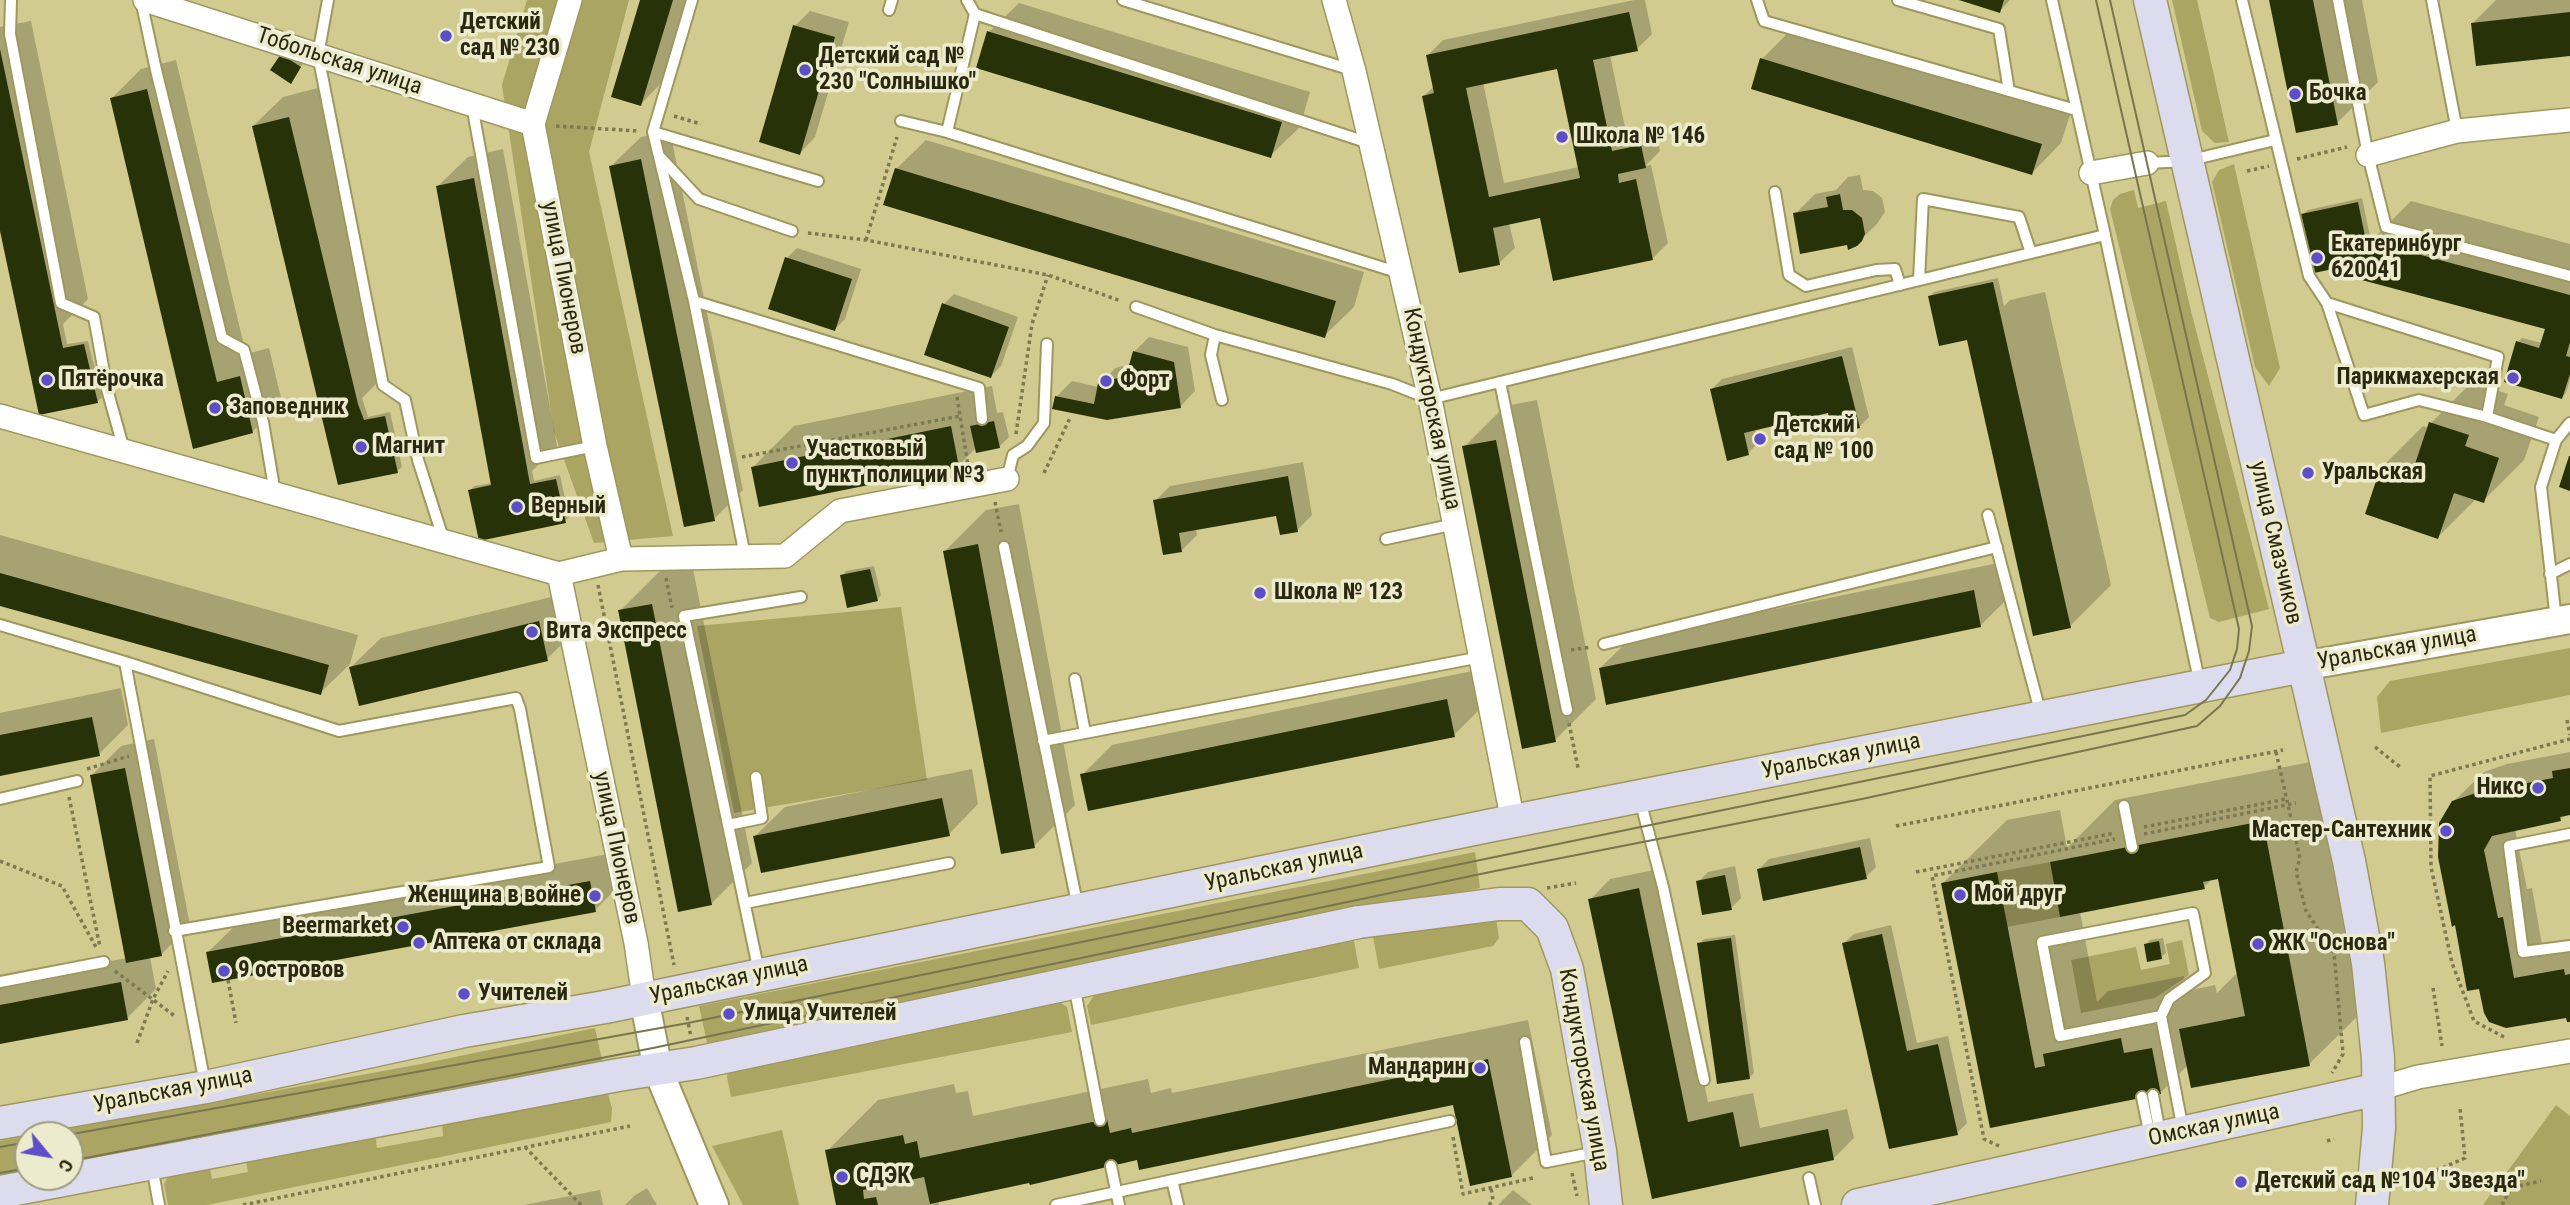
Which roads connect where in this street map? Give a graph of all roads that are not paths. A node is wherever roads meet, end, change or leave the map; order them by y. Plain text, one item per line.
1 (11, 0) edge
2 (143, 0) edge
3 (328, 0) edge
4 (570, 0) edge
5 (692, 0) edge
6 (967, 0) edge
7 (1123, 0) edge
8 (1334, 0) edge
9 (1756, 0) edge
10 (1898, 0) edge
11 (2052, 0) edge
12 (2150, 0) edge
13 (2242, 0) edge
14 (2338, 0) edge
15 (2432, 0) edge
16 (975, 14) junction
17 (318, 55) junction
18 (1354, 71) junction
19 (2009, 91) junction
20 (472, 105) junction
21 (2076, 110) junction
22 (2570, 120) edge
23 (901, 121) road end
24 (533, 124) junction
25 (2457, 131) junction
26 (653, 132) junction
27 (947, 132) junction
28 (2275, 140) junction
29 (1372, 144) junction
30 (658, 155) junction
31 (2368, 155) junction
32 (2187, 161) junction
33 (2147, 163) joint
34 (2091, 173) junction
35 (818, 181) dead end
36 (1775, 191) dead end
37 (792, 231) road end
38 (2105, 235) junction
39 (2031, 253) junction
40 (1402, 273) junction
41 (2570, 276) edge
42 (1919, 280) junction
43 (1900, 285) junction
44 (694, 301) junction
45 (2327, 303) junction
46 (1136, 307) road end
47 (1215, 335) junction
48 (1047, 344) dead end
49 (1500, 382) junction
50 (1430, 399) junction
51 (1222, 400) dead end
52 (0, 416) edge
53 (2487, 417) junction
54 (982, 419) dead end
55 (2570, 423) edge
56 (2556, 440) junction
57 (595, 446) junction
58 (124, 451) junction
59 (1007, 480) joint
60 (275, 493) junction
61 (1988, 515) dead end
62 (1455, 524) junction
63 (1386, 539) dead end
64 (444, 541) junction
65 (1004, 547) road end
66 (1997, 547) junction
67 (745, 556) junction
68 (621, 559) junction
69 (2570, 564) edge
70 (559, 574) junction
71 (2550, 574) junction
72 (801, 597) dead end
73 (2563, 620) edge
74 (0, 625) edge
75 (1604, 644) road end
76 (1482, 657) junction
77 (125, 662) junction
78 (2303, 666) junction
79 (1075, 679) dead end
80 (2201, 687) junction
81 (1567, 710) road end
82 (2042, 718) junction
83 (1086, 733) junction
84 (1044, 741) junction
85 (756, 777) dead end
86 (71, 782) road end
87 (1639, 797) junction
88 (0, 799) edge
89 (2124, 806) dead end
90 (1513, 822) junction
91 (729, 825) junction
92 (2570, 834) edge
93 (2130, 838) road end
94 (949, 863) dead end
95 (745, 903) junction
96 (1078, 911) junction
97 (174, 931) junction
98 (2570, 946) edge
99 (104, 962) road end
100 (759, 974) junction
101 (0, 982) edge
102 (1073, 983) junction
103 (644, 998) junction
104 (2161, 1016) junction
105 (1525, 1042) dead end
106 (2570, 1051) edge
107 (658, 1070) junction
108 (1704, 1080) dead end
109 (206, 1087) junction
110 (2378, 1089) junction
111 (2147, 1096) dead end
112 (1100, 1120) dead end
113 (1450, 1121) road end
114 (0, 1122) edge
115 (2165, 1137) junction
116 (1600, 1151) junction
117 (152, 1164) junction
118 (1111, 1166) dead end
119 (1809, 1178) dead end
120 (1172, 1180) junction
121 (0, 1192) edge
122 (1116, 1192) junction
123 (159, 1205) edge
124 (714, 1205) edge
125 (1056, 1205) edge
126 (1119, 1205) edge
127 (1178, 1205) edge
128 (1606, 1205) edge
129 (1815, 1205) edge
130 (1858, 1205) edge
131 (2372, 1205) edge

1 - 58 lane
2 - 17 street, Тобольская улица
2 - 60 lane
3 - 17 lane
4 - 24 street, улица Пионеров
5 - 26 lane
6 - 16 lane
7 - 18 lane
8 - 18 street, Кондукторская улица
9 - 19 lane
10 - 19 lane
11 - 21 lane
12 - 32 main road, улица Смазчиков
13 - 28 lane
14 - 31 lane
15 - 25 lane
16 - 27 lane
16 - 29 lane
17 - 20 street, Тобольская улица
17 - 64 lane
18 - 29 street, Кондукторская улица
19 - 21 lane
20 - 24 street, Тобольская улица
20 - 57 lane
21 - 34 lane
22 - 25 street
23 - 27 lane
24 - 57 street, улица Пионеров
25 - 31 street
26 - 30 lane
26 - 35 lane
27 - 40 lane
28 - 32 lane
28 - 45 lane
29 - 40 street, Кондукторская улица
30 - 37 lane
30 - 44 lane
31 - 41 lane
32 - 33 lane
32 - 78 main road, улица Смазчиков
33 - 34 street
34 - 38 lane
36 - 43 lane
38 - 39 lane
38 - 80 lane
39 - 42 lane
39 - 42 lane
40 - 50 street, Кондукторская улица
42 - 43 lane
43 - 49 lane
44 - 54 lane
44 - 67 lane
45 - 53 lane
45 - 53 lane
46 - 47 lane
47 - 50 lane
47 - 51 lane
48 - 59 lane
49 - 50 lane
49 - 81 lane
50 - 62 street, Кондукторская улица
52 - 58 street
53 - 56 lane
55 - 56 lane
56 - 71 lane
57 - 68 street, улица Пионеров
58 - 60 street
59 - 67 street
60 - 64 street
61 - 66 lane
62 - 63 lane
62 - 76 street, Кондукторская улица
64 - 70 street
65 - 84 lane
66 - 75 lane
66 - 82 lane
67 - 68 street
68 - 70 street
69 - 71 lane
70 - 103 street, улица Пионеров
71 - 73 lane
72 - 91 lane
73 - 78 street, Уральская улица
74 - 77 lane
76 - 83 lane
76 - 90 street, Кондукторская улица
77 - 97 lane
77 - 97 lane
78 - 80 main road, Уральская улица
78 - 110 main road, улица Смазчиков
79 - 83 lane
80 - 82 main road, Уральская улица
82 - 87 main road, Уральская улица
83 - 84 lane
84 - 96 lane
85 - 91 lane
86 - 88 lane
87 - 90 main road, Уральская улица
87 - 108 lane
89 - 93 lane
90 - 96 main road, Уральская улица
91 - 95 lane
92 - 98 lane
94 - 95 lane
95 - 100 lane
96 - 100 main road, Уральская улица
97 - 109 lane
99 - 101 lane
100 - 103 main road, Уральская улица
102 - 107 main road
102 - 112 lane
102 - 116 main road, Кондукторская улица
103 - 107 street
103 - 109 main road, Уральская улица
104 - 104 lane
104 - 115 lane
105 - 116 lane
106 - 110 street, Омская улица
107 - 117 main road
107 - 124 street
109 - 114 main road, Уральская улица
110 - 115 main road, Омская улица
110 - 131 main road, улица Смазчиков
111 - 115 lane
113 - 120 lane
115 - 130 main road, Омская улица
116 - 128 main road, Кондукторская улица
117 - 121 main road
117 - 123 lane
118 - 122 lane
119 - 129 lane
120 - 122 lane
120 - 127 lane
122 - 125 lane
122 - 126 lane

